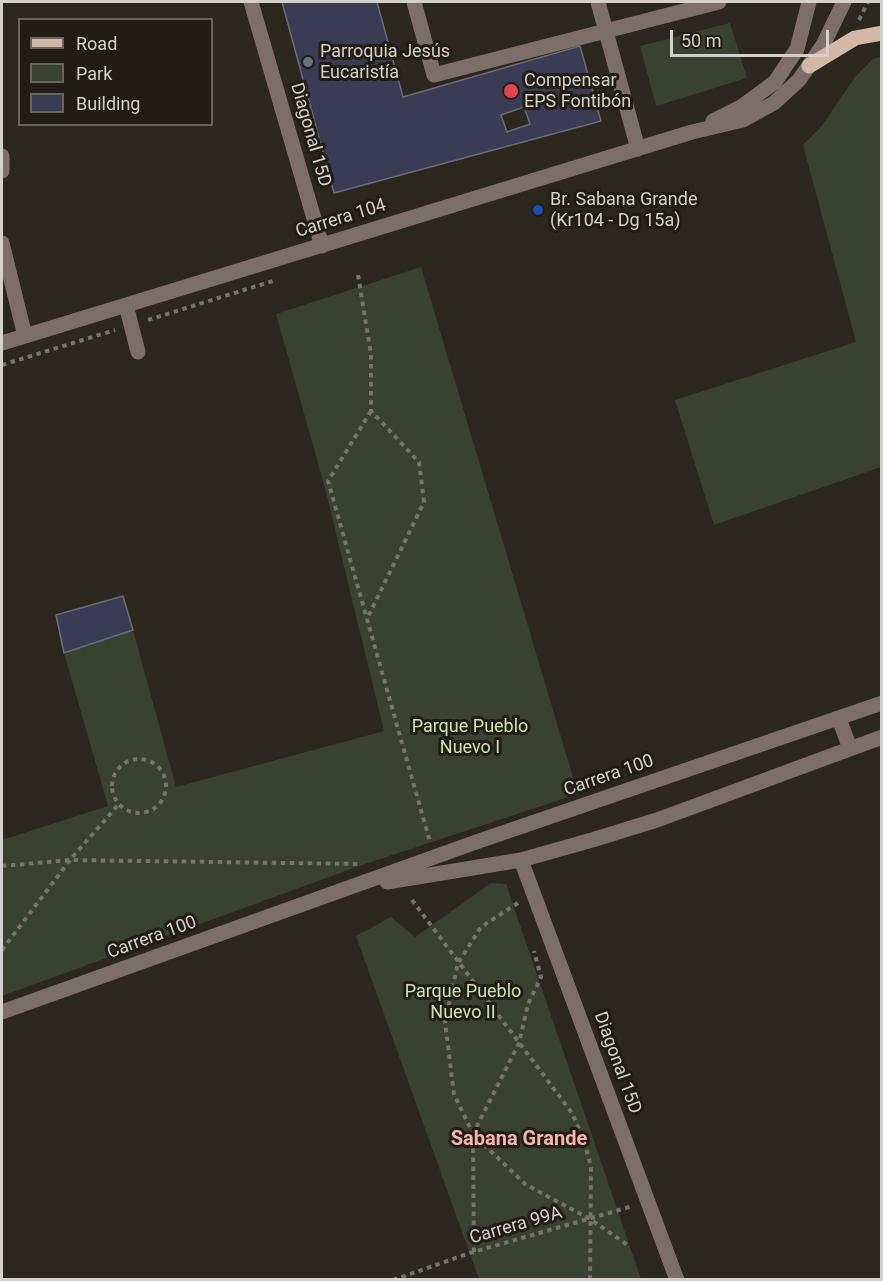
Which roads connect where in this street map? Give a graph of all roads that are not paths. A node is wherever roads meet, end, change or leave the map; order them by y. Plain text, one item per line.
1 (252, 2) edge
2 (414, 2) edge
3 (598, 2) edge
4 (719, 2) edge
5 (810, 2) edge
6 (844, 2) edge
7 (606, 29) junction
8 (882, 33) edge
9 (809, 66) junction
10 (692, 132) junction
11 (638, 149) junction
12 (2, 156) edge
13 (2, 171) edge
14 (2, 243) edge
15 (322, 246) junction
16 (126, 305) junction
17 (25, 336) junction
18 (2, 343) edge
19 (138, 352) dead end
20 (882, 703) edge
21 (839, 718) junction
22 (882, 737) edge
23 (850, 748) junction
24 (521, 860) junction
25 (349, 888) junction
26 (2, 1012) edge
27 (677, 1280) edge

1 - 15 street, Diagonal 15D
2 - 7 street
3 - 7 street
4 - 7 street
5 - 10 street, Carrera 104
6 - 9 street, Carrera 104
7 - 11 street
8 - 9 main road
9 - 10 street, Carrera 104
10 - 11 street, Carrera 104
11 - 15 street, Carrera 104
12 - 13 street
14 - 17 street
15 - 16 street, Carrera 104
16 - 17 street, Carrera 104
16 - 19 street
17 - 18 street, Carrera 104
20 - 21 street, Carrera 100
21 - 23 street
21 - 25 street, Carrera 100
22 - 23 street, Carrera 100
23 - 24 street, Carrera 100
24 - 25 street, Carrera 100
24 - 27 street, Diagonal 15D
25 - 26 street, Carrera 100

